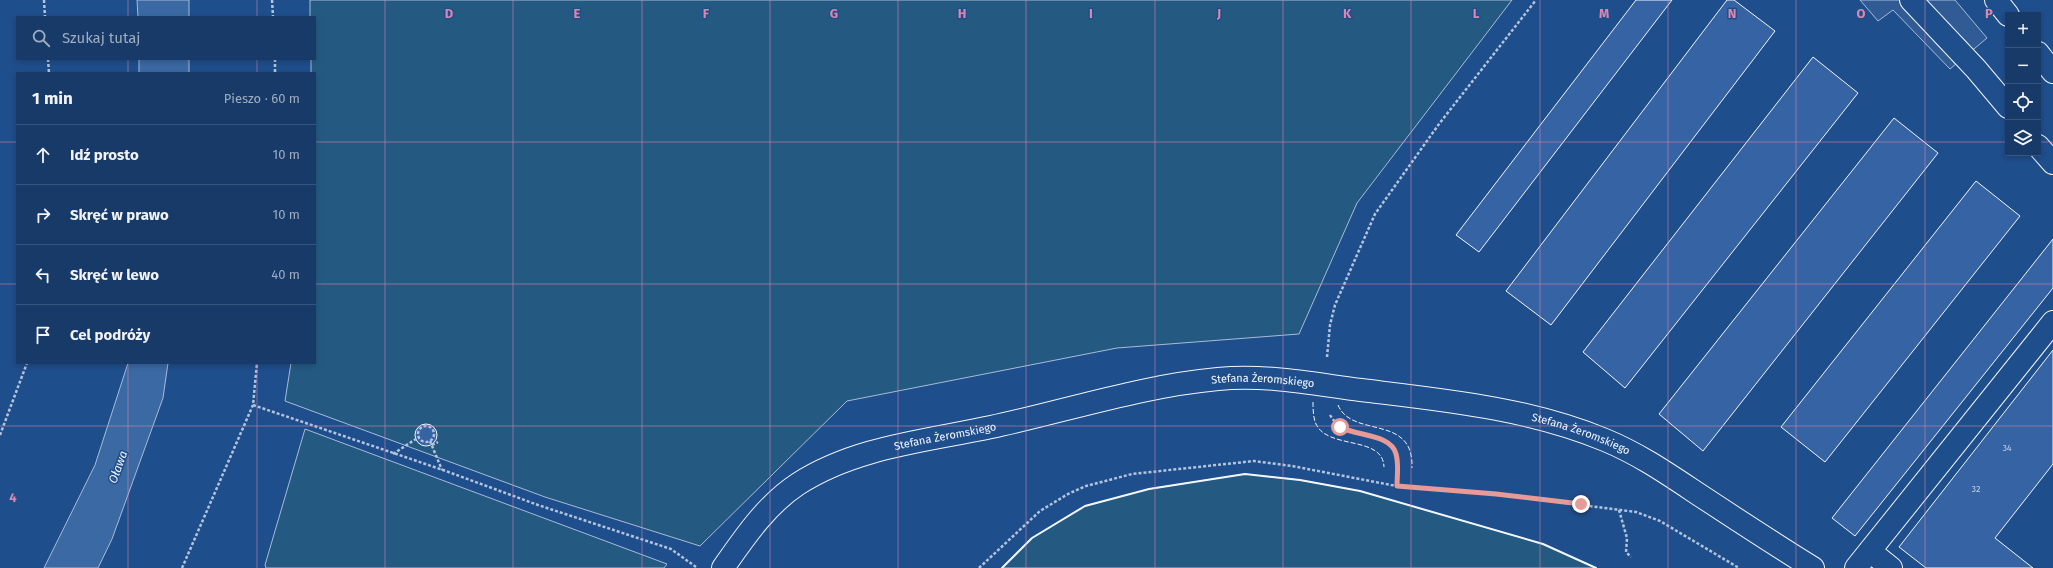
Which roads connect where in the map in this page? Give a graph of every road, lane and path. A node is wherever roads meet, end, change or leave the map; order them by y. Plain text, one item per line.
1 (44, 0) edge
2 (272, 0) edge
3 (1536, 0) edge
4 (1911, 0) edge
5 (1996, 0) edge
6 (2006, 12) edge
7 (46, 16) edge
8 (273, 16) edge
9 (2041, 57) edge
10 (48, 60) edge
11 (275, 60) edge
12 (49, 72) edge
13 (275, 72) edge
14 (2053, 72) edge
15 (2005, 103) edge
16 (2041, 149) edge
17 (2053, 163) edge
18 (2053, 322) edge
19 (1326, 362) dead end
20 (27, 364) edge
21 (257, 364) edge
22 (252, 405) junction
23 (1328, 410) dead end
24 (0, 435) edge
25 (419, 437) junction
26 (430, 441) junction
27 (438, 442) dead end
28 (432, 445) junction
29 (393, 454) junction
30 (443, 470) junction
31 (1397, 486) junction
32 (1619, 510) junction
33 (1870, 551) junction
34 (1631, 556) dead end
35 (182, 568) edge
36 (698, 568) edge
37 (723, 568) edge
38 (979, 568) edge
39 (1739, 568) edge
40 (1813, 568) edge
41 (1856, 568) edge
42 (1890, 568) edge

1 - 7 path
2 - 8 path
3 - 19 path
4 - 15 street
5 - 6 street
9 - 14 street
10 - 12 path
11 - 13 path
16 - 17 street
18 - 33 street
20 - 24 path
21 - 22 path
22 - 29 path
22 - 35 path
23 - 31 path
25 - 26 path
25 - 26 path
25 - 29 path
26 - 28 path
27 - 28 path
28 - 30 path
29 - 30 path
30 - 36 path
31 - 32 path
31 - 38 path
32 - 34 path
32 - 39 path
33 - 41 street
33 - 42 street
37 - 40 street, Stefana Żeromskiego

